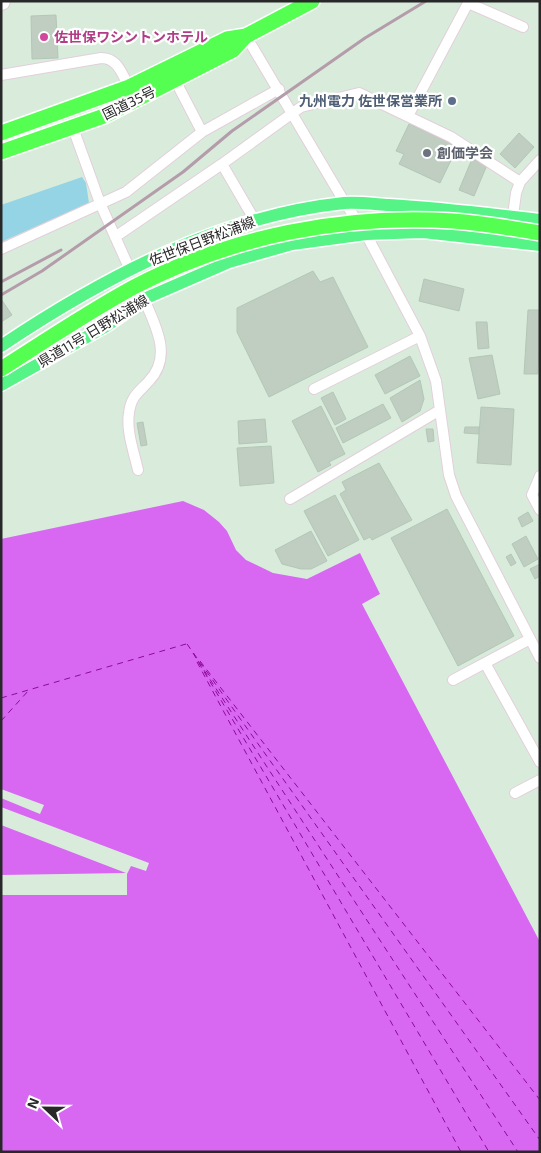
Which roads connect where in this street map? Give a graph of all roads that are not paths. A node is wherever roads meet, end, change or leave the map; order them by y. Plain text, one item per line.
1 (6, 1) edge
2 (312, 1) edge
3 (1, 5) edge
4 (523, 27) dead end
5 (246, 36) junction
6 (1, 75) edge
7 (175, 80) junction
8 (129, 87) junction
9 (279, 90) junction
10 (292, 113) junction
11 (408, 116) junction
12 (73, 128) junction
13 (202, 132) junction
14 (1, 133) edge
15 (1, 152) edge
16 (540, 160) edge
17 (222, 164) junction
18 (520, 182) junction
19 (100, 203) junction
20 (345, 203) junction
21 (512, 217) junction
22 (254, 220) junction
23 (540, 220) edge
24 (540, 233) edge
25 (366, 234) junction
26 (115, 237) junction
27 (510, 241) junction
28 (540, 245) edge
29 (1, 249) edge
30 (130, 270) junction
31 (144, 299) junction
32 (420, 336) junction
33 (1, 346) edge
34 (1, 369) edge
35 (1, 386) edge
36 (314, 389) dead end
37 (440, 410) junction
38 (138, 470) dead end
39 (540, 476) edge
40 (290, 499) dead end
41 (540, 510) edge
42 (530, 639) junction
43 (540, 658) edge
44 (485, 663) junction
45 (453, 680) dead end
46 (540, 762) edge
47 (540, 780) edge
48 (515, 793) dead end

1 - 3 street
2 - 5 highway, 国道35号
4 - 11 street
5 - 7 highway, 国道35号
5 - 8 highway, 国道35号
5 - 9 street
6 - 8 street
7 - 12 highway, 国道35号
7 - 13 street
8 - 14 highway, 国道35号
9 - 10 street
9 - 13 street
10 - 11 street
10 - 17 street
10 - 20 street
11 - 18 street
12 - 15 highway, 国道35号
12 - 19 street
13 - 19 street
16 - 18 street
17 - 22 street
17 - 26 street
18 - 21 street
19 - 26 street
19 - 29 street
20 - 21 main road, 佐世保日野松浦線
20 - 22 main road, 佐世保日野松浦線
20 - 25 street
21 - 23 main road
21 - 27 street
22 - 30 main road, 佐世保日野松浦線
24 - 34 highway, bridge
25 - 27 main road, 県道11号 日野松浦線
25 - 31 main road, 県道11号 日野松浦線
25 - 32 street
26 - 30 street
27 - 28 main road, 県道11号 日野松浦線
30 - 33 main road, 佐世保日野松浦線
31 - 35 main road, 県道11号 日野松浦線
31 - 38 street
32 - 36 street
32 - 37 street
37 - 40 street
37 - 42 street
39 - 41 street
42 - 43 street
42 - 44 street
44 - 45 street
44 - 46 street
47 - 48 street

